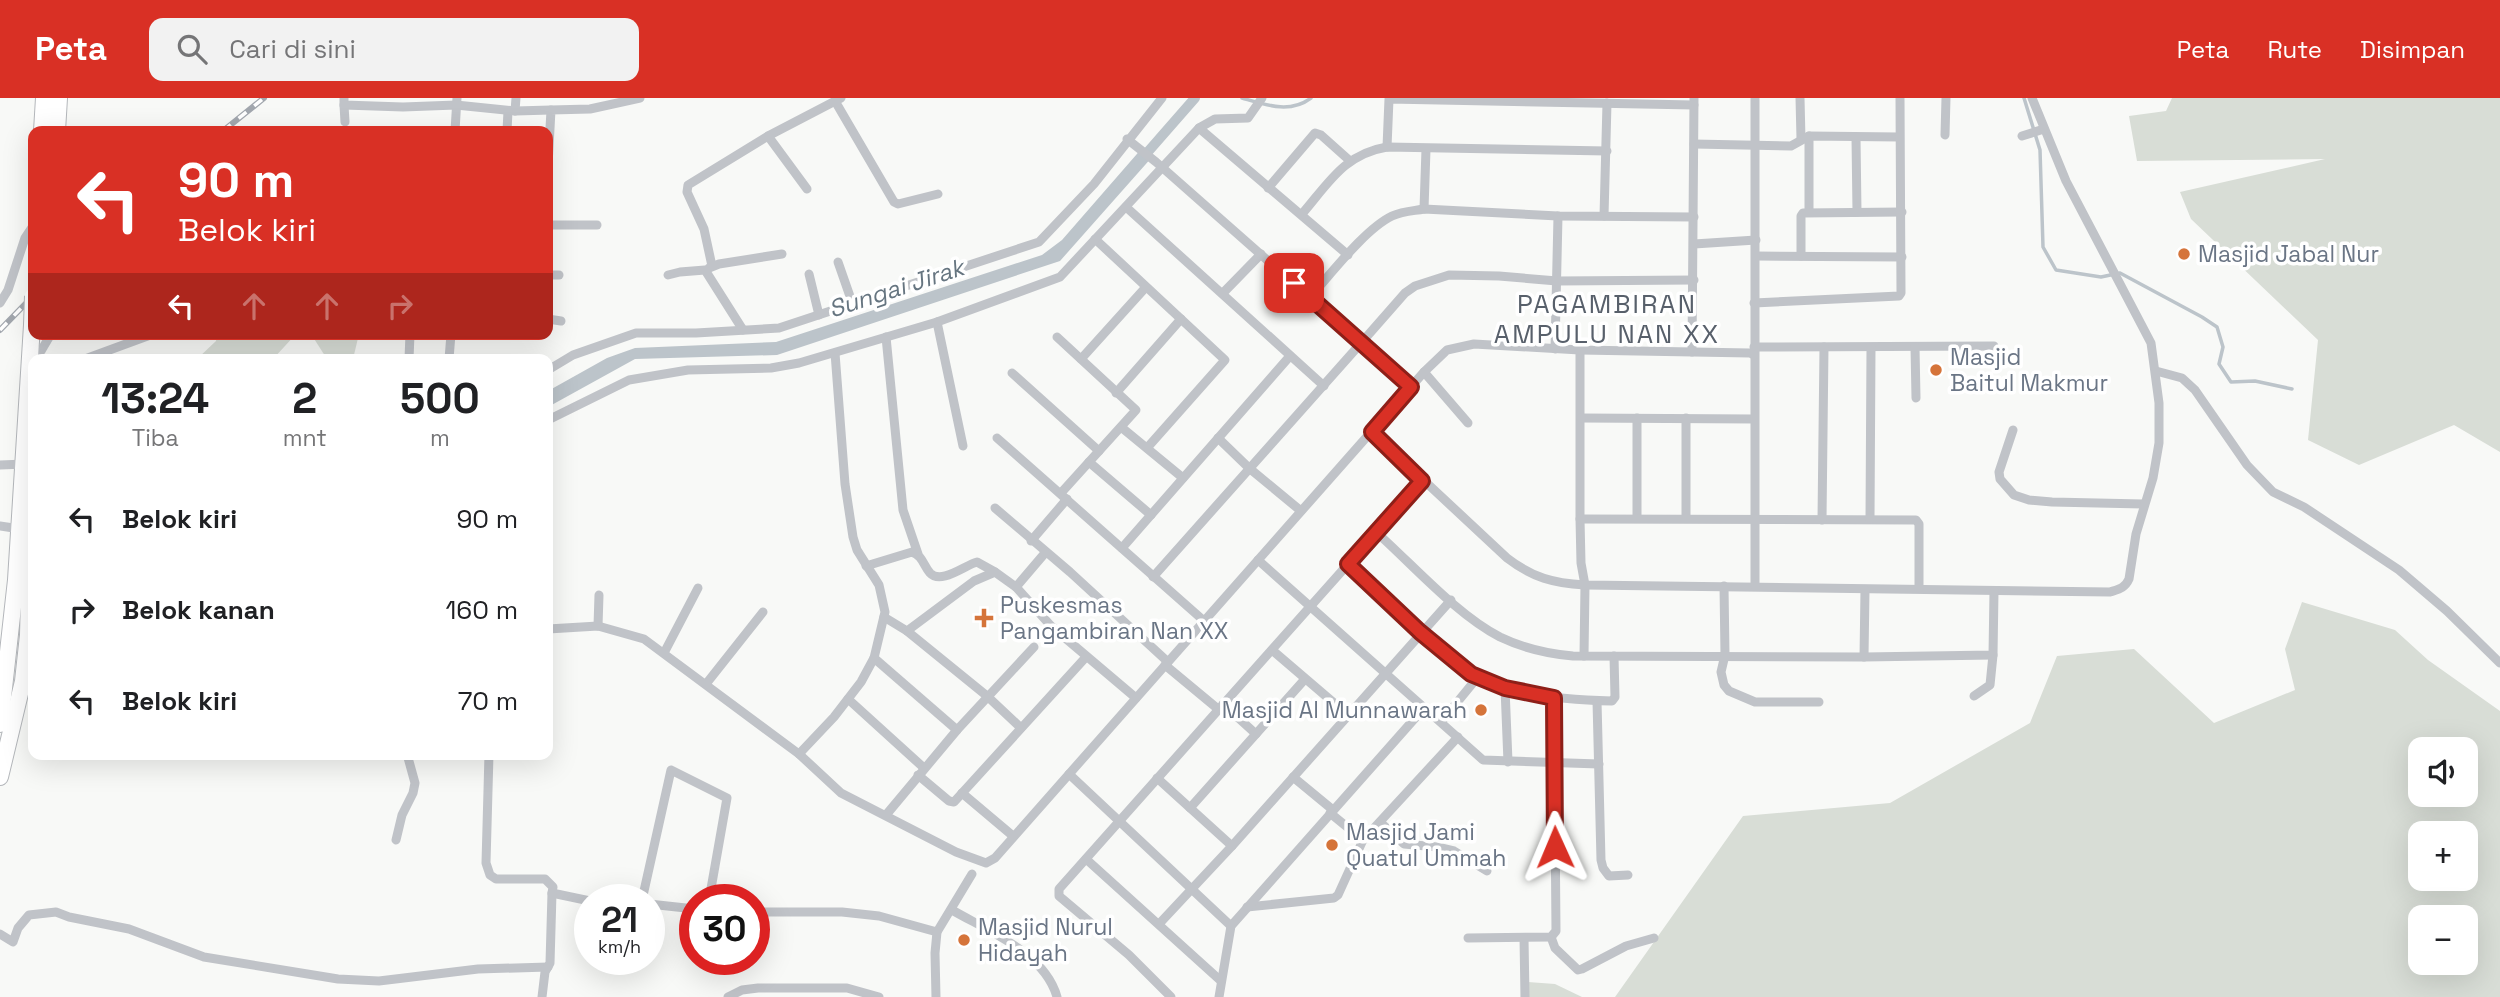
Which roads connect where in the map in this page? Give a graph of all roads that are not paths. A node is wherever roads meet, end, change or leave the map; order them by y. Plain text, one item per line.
1 (44, 98) edge
2 (59, 98) edge
3 (516, 98) edge
4 (640, 98) edge
5 (1162, 98) edge
6 (1262, 98) edge
7 (1755, 98) edge
8 (1800, 98) edge
9 (1900, 98) edge
10 (1945, 98) edge
11 (2032, 98) edge
12 (838, 99) edge
13 (1484, 99) edge
14 (1552, 100) edge
15 (1633, 100) edge
16 (344, 101) edge
17 (404, 102) edge
18 (456, 102) edge
19 (1694, 102) edge
20 (1607, 103) junction
21 (551, 110) junction
22 (512, 111) junction
23 (345, 122) dead end
24 (42, 126) edge
25 (57, 126) edge
26 (455, 126) edge
27 (508, 126) edge
28 (550, 126) edge
29 (1199, 128) junction
30 (1945, 135) dead end
31 (768, 136) junction
32 (1899, 137) junction
33 (1805, 138) junction
34 (1856, 138) junction
35 (1127, 139) junction
36 (1694, 144) junction
37 (1756, 144) junction
38 (1387, 147) junction
39 (1426, 149) junction
40 (1607, 151) junction
41 (1349, 160) junction
42 (1159, 165) junction
43 (1268, 188) junction
44 (807, 189) dead end
45 (938, 194) dead end
46 (1126, 207) junction
47 (1424, 209) junction
48 (1809, 212) junction
49 (1857, 212) junction
50 (1902, 212) junction
51 (1302, 214) junction
52 (1558, 216) junction
53 (1604, 216) junction
54 (1694, 217) junction
55 (553, 225) edge
56 (597, 225) dead end
57 (28, 234) edge
58 (1095, 239) junction
59 (1756, 240) junction
60 (1694, 244) junction
61 (782, 254) dead end
62 (1261, 254) junction
63 (1349, 255) junction
64 (1756, 256) junction
65 (1801, 256) junction
66 (1902, 257) junction
67 (838, 262) dead end
68 (708, 268) junction
69 (809, 274) dead end
70 (553, 275) edge
71 (559, 275) dead end
72 (668, 275) dead end
73 (1694, 280) junction
74 (1557, 281) junction
75 (1146, 287) junction
76 (1223, 293) junction
77 (1310, 297) junction
78 (0, 303) edge
79 (1754, 303) junction
80 (853, 305) junction
81 (819, 315) junction
82 (1181, 319) junction
83 (553, 320) edge
84 (561, 321) dead end
85 (937, 322) junction
86 (743, 330) junction
87 (886, 337) junction
88 (1057, 337) dead end
89 (137, 340) edge
90 (1362, 342) junction
91 (1994, 346) dead end
92 (1824, 347) junction
93 (1915, 347) junction
94 (1871, 348) junction
95 (1555, 349) junction
96 (1580, 351) junction
97 (1754, 351) junction
98 (1692, 352) junction
99 (835, 353) junction
100 (99, 354) edge
101 (1290, 356) junction
102 (1081, 359) junction
103 (553, 367) edge
104 (2156, 370) junction
105 (1012, 373) dead end
106 (1424, 373) junction
107 (1324, 386) junction
108 (1411, 387) junction
109 (1116, 393) junction
110 (1916, 398) dead end
111 (553, 418) edge
112 (1581, 418) junction
113 (1637, 418) junction
114 (1686, 418) junction
115 (1754, 419) junction
116 (1468, 423) dead end
117 (1121, 427) junction
118 (2013, 430) dead end
119 (1372, 432) junction
120 (28, 434) edge
121 (997, 438) dead end
122 (1217, 438) junction
123 (963, 446) dead end
124 (1147, 448) junction
125 (1099, 451) junction
126 (1089, 461) junction
127 (0, 465) edge
128 (24, 468) junction
129 (1249, 468) junction
130 (1183, 478) junction
131 (1422, 481) junction
132 (1064, 496) junction
133 (2143, 504) junction
134 (995, 508) dead end
135 (1301, 511) junction
136 (1151, 515) junction
137 (1637, 518) junction
138 (1686, 518) junction
139 (1580, 519) junction
140 (1754, 519) junction
141 (1870, 519) junction
142 (1822, 520) junction
143 (27, 524) edge
144 (0, 526) edge
145 (1376, 532) junction
146 (1031, 541) junction
147 (1122, 548) junction
148 (28, 552) edge
149 (1045, 553) junction
150 (918, 554) junction
151 (1258, 560) junction
152 (1348, 564) junction
153 (866, 566) junction
154 (995, 572) junction
155 (1153, 577) junction
156 (1585, 585) junction
157 (1724, 586) junction
158 (1755, 586) junction
159 (1016, 587) junction
160 (698, 588) dead end
161 (1919, 588) junction
162 (1865, 590) junction
163 (1994, 591) junction
164 (599, 595) dead end
165 (1451, 600) junction
166 (1310, 606) junction
167 (763, 612) dead end
168 (884, 617) junction
169 (1203, 620) junction
170 (598, 626) junction
171 (553, 629) edge
172 (907, 631) junction
173 (1420, 632) junction
174 (1034, 646) dead end
175 (1272, 650) junction
176 (28, 652) edge
177 (664, 653) junction
178 (1725, 655) junction
179 (1993, 655) junction
180 (1584, 656) junction
181 (1614, 656) junction
182 (1086, 657) junction
183 (1864, 657) junction
184 (874, 658) junction
185 (2500, 663) edge
186 (1167, 664) junction
187 (1384, 673) junction
188 (1477, 678) junction
189 (1305, 679) junction
190 (706, 684) junction
191 (1505, 688) junction
192 (987, 696) junction
193 (1974, 696) dead end
194 (1136, 698) junction
195 (1554, 698) junction
196 (848, 699) junction
197 (1597, 701) junction
198 (1819, 702) dead end
199 (1220, 706) junction
200 (1424, 708) junction
201 (1348, 715) junction
202 (1441, 722) junction
203 (0, 724) edge
204 (1021, 728) junction
205 (957, 730) junction
206 (1256, 734) junction
207 (1458, 737) junction
208 (799, 754) junction
209 (409, 760) edge
210 (489, 760) edge
211 (1508, 762) junction
212 (1553, 764) junction
213 (1599, 764) junction
214 (921, 772) junction
215 (1069, 774) junction
216 (0, 777) edge
217 (1293, 777) junction
218 (1157, 778) junction
219 (962, 793) junction
220 (1190, 808) junction
221 (1331, 811) junction
222 (886, 815) junction
223 (1119, 820) junction
224 (1380, 822) junction
225 (1013, 836) junction
226 (396, 840) dead end
227 (1363, 840) junction
228 (1232, 846) junction
229 (1086, 859) junction
230 (976, 868) junction
231 (1487, 872) dead end
232 (1628, 875) dead end
233 (646, 884) edge
234 (712, 884) edge
235 (1192, 888) junction
236 (552, 893) junction
237 (574, 898) edge
238 (1247, 907) junction
239 (951, 910) junction
240 (770, 912) edge
241 (1159, 924) junction
242 (1231, 926) junction
243 (937, 932) junction
244 (3, 936) edge
245 (1551, 937) junction
246 (1524, 938) junction
247 (1468, 939) dead end
248 (1654, 939) dead end
249 (548, 967) junction
250 (1221, 981) junction
251 (541, 997) edge
252 (728, 997) edge
253 (879, 997) edge
254 (936, 997) edge
255 (1057, 997) edge
256 (1171, 997) edge
257 (1219, 997) edge
258 (1525, 997) edge

1 - 24 highway
2 - 25 highway
3 - 22 street
4 - 21 street
5 - 35 street
6 - 29 street
7 - 37 street
8 - 33 street
9 - 32 street
10 - 30 street
11 - 104 street
12 - 31 street
12 - 45 street
13 - 14 street
13 - 38 street
14 - 20 street
15 - 19 street
15 - 20 street
16 - 17 street
16 - 23 street
17 - 18 street
18 - 22 street
18 - 26 street
19 - 36 street
20 - 40 street
21 - 22 street
21 - 28 street
22 - 27 street
29 - 42 street
29 - 43 street
31 - 44 street
31 - 68 street
32 - 34 street
32 - 50 street
33 - 34 street
33 - 37 street
33 - 48 street
34 - 49 street
35 - 42 street
35 - 80 street
36 - 37 street
36 - 54 street
37 - 59 street
38 - 39 street
38 - 41 street
39 - 40 street
39 - 47 street
40 - 53 street
41 - 43 street
41 - 51 street
42 - 46 street
42 - 62 street
43 - 51 street
46 - 58 street
46 - 76 street
47 - 52 street
47 - 63 street
48 - 49 street
48 - 65 street
49 - 50 street
50 - 66 street
51 - 63 street
52 - 53 street
52 - 74 street
53 - 54 street
54 - 60 street
55 - 56 street
57 - 78 street
58 - 75 street
58 - 85 street
59 - 60 street
59 - 64 street
60 - 73 street
61 - 68 street
62 - 76 street
62 - 77 street
63 - 77 street
64 - 65 street
64 - 79 street
65 - 66 street
66 - 79 street
67 - 80 street
68 - 72 street
68 - 86 street
69 - 81 street
70 - 71 street
73 - 74 street
73 - 98 street
74 - 90 street
74 - 95 street
75 - 82 street
75 - 102 street
76 - 101 street
77 - 90 street
79 - 97 street
80 - 81 street
81 - 86 street
82 - 109 street
82 - 124 street
83 - 84 street
85 - 87 street
85 - 123 street
86 - 103 street
87 - 99 street
87 - 150 street
88 - 102 street
89 - 100 street
90 - 107 street
90 - 108 street
91 - 93 street
92 - 94 street
92 - 97 street
92 - 142 street
93 - 94 street
93 - 110 street
94 - 141 street
95 - 96 street
95 - 106 street
96 - 98 street
96 - 112 street
97 - 98 street
97 - 115 street
99 - 111 street
99 - 153 street
101 - 107 street
101 - 122 street
102 - 109 street
104 - 133 street
104 - 185 street
105 - 125 street
106 - 108 street
106 - 116 street
107 - 129 street
108 - 119 street
109 - 117 street
112 - 113 street
112 - 139 street
113 - 114 street
113 - 137 street
114 - 115 street
114 - 138 street
115 - 140 street
117 - 124 street
117 - 125 street
118 - 133 street
119 - 131 street
119 - 135 street
120 - 128 highway
121 - 132 street
122 - 129 street
122 - 130 street
124 - 130 street
125 - 126 street
126 - 132 street
126 - 136 street
127 - 128 street
128 - 143 highway
129 - 135 street
129 - 155 street
130 - 136 street
131 - 145 street
131 - 156 street
132 - 146 street
132 - 147 street
133 - 163 street
134 - 146 street
135 - 151 street
136 - 147 street
137 - 138 street
137 - 139 street
138 - 140 street
139 - 156 street
140 - 142 street
140 - 158 street
141 - 142 street
141 - 161 street
143 - 144 street
143 - 148 highway
143 - 203 highway
145 - 152 street
145 - 165 street
146 - 149 street
147 - 155 street
149 - 159 street
149 - 186 street
150 - 153 street
150 - 154 street
151 - 166 street
151 - 169 street
152 - 166 street
152 - 173 street
153 - 168 street
154 - 159 street
154 - 172 street
155 - 169 street
156 - 157 street
156 - 180 street
157 - 158 street
157 - 178 street
158 - 162 street
159 - 182 street
160 - 177 street
161 - 162 street
161 - 163 street
162 - 183 street
163 - 179 street
164 - 170 street
165 - 173 street
165 - 180 street
166 - 175 street
166 - 187 street
167 - 190 street
168 - 172 street
168 - 184 street
169 - 186 street
170 - 171 street
170 - 177 street
172 - 192 street
173 - 187 street
173 - 188 street
174 - 192 street
175 - 189 street
175 - 199 street
176 - 216 highway
177 - 190 street
178 - 181 street
178 - 183 street
178 - 198 street
179 - 183 street
179 - 193 street
180 - 181 street
181 - 197 street
182 - 194 street
182 - 204 street
184 - 196 street
184 - 205 street
186 - 194 street
186 - 199 street
187 - 200 street
187 - 201 street
188 - 191 street
188 - 202 street
189 - 201 street
189 - 206 street
190 - 208 street
191 - 195 street
191 - 211 street
192 - 204 street
192 - 205 street
194 - 215 street
195 - 197 street
195 - 212 street
196 - 208 street
196 - 214 street
197 - 213 street
199 - 206 street
199 - 218 street
200 - 202 street
200 - 221 street
201 - 217 street
202 - 207 street
204 - 219 street
205 - 214 street
206 - 220 street
207 - 211 street
207 - 224 street
208 - 222 street
209 - 226 street
210 - 236 street
211 - 212 street
212 - 213 street
212 - 245 street
213 - 232 street
214 - 219 street
214 - 222 street
215 - 223 street
215 - 225 street
217 - 221 street
217 - 228 street
218 - 220 street
218 - 223 street
219 - 225 street
220 - 228 street
221 - 227 street
221 - 238 street
222 - 230 street
223 - 229 street
223 - 235 street
224 - 227 street
224 - 231 street
225 - 230 street
227 - 238 street
228 - 235 street
229 - 241 street
229 - 256 street
230 - 239 street
233 - 234 street
235 - 241 street
235 - 242 street
236 - 237 street
236 - 249 street
238 - 242 street
239 - 243 street
239 - 255 street
240 - 243 street
241 - 250 street
242 - 250 street
243 - 254 street
244 - 249 street
245 - 246 street
245 - 248 street
246 - 247 street
246 - 258 street
249 - 251 street
250 - 257 street
252 - 253 street

